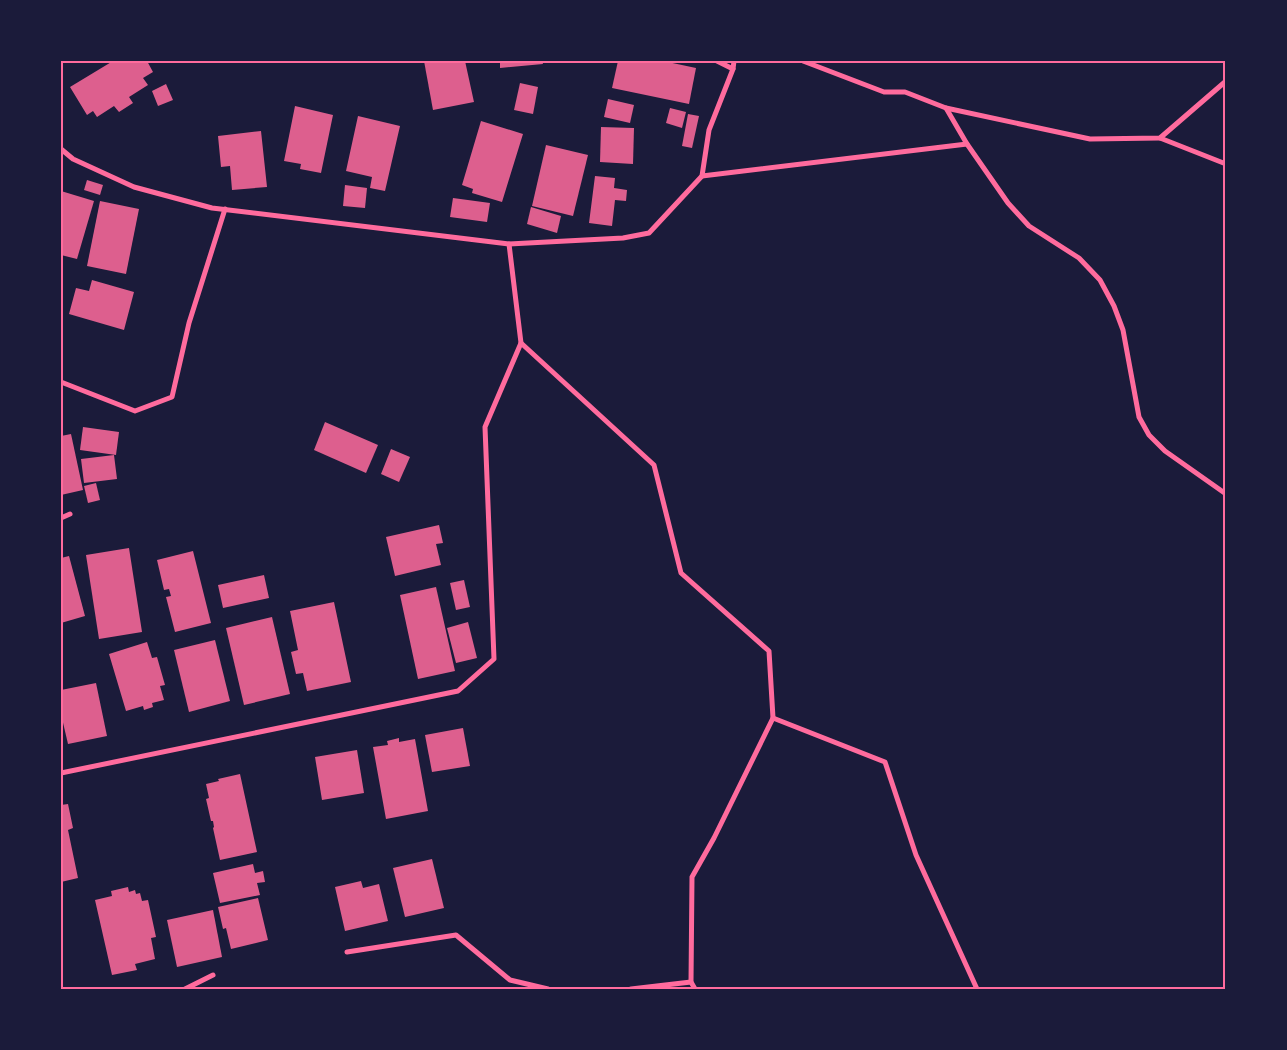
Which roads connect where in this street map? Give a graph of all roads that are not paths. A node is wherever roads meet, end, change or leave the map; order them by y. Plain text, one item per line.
1 (717, 61) edge
2 (734, 61) edge
3 (803, 61) edge
4 (733, 69) junction
5 (1226, 82) edge
6 (946, 108) junction
7 (1160, 138) junction
8 (967, 144) junction
9 (61, 149) edge
10 (1226, 164) edge
11 (702, 176) junction
12 (225, 209) junction
13 (509, 244) junction
14 (521, 343) junction
15 (61, 382) edge
16 (1226, 494) edge
17 (70, 514) dead end
18 (61, 518) edge
19 (773, 718) junction
20 (61, 773) edge
21 (347, 952) dead end
22 (213, 975) dead end
23 (691, 982) junction
24 (185, 989) edge
25 (548, 989) edge
26 (631, 989) edge
27 (695, 989) edge
28 (977, 989) edge

1 - 4 street
2 - 4 street
3 - 6 street
4 - 11 street
5 - 7 street
6 - 7 street
6 - 8 street
7 - 10 street
8 - 11 street
8 - 16 street
9 - 12 street
11 - 13 street
12 - 13 street
12 - 15 street
13 - 14 street
14 - 19 street
14 - 20 street
17 - 18 street
19 - 23 street
19 - 28 street
21 - 25 street
22 - 24 street
23 - 26 street
23 - 27 street

